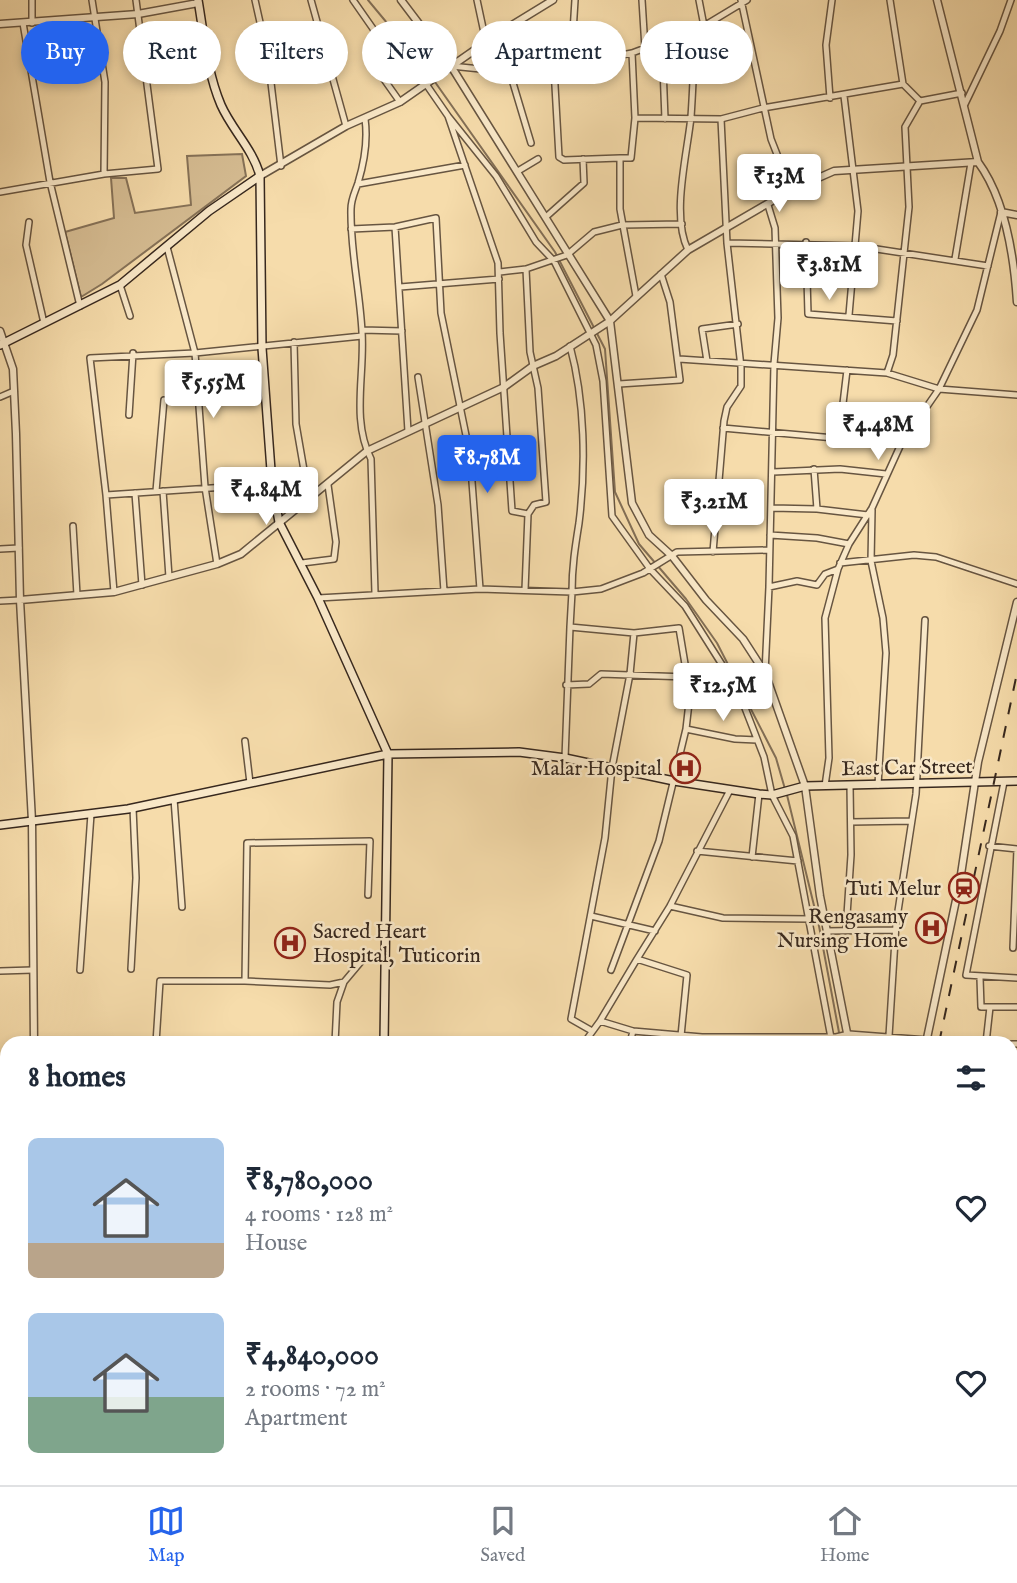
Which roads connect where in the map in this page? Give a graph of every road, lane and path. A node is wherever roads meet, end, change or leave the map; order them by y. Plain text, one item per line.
1 (32, 0) edge
2 (92, 0) edge
3 (136, 0) edge
4 (256, 0) edge
5 (311, 0) edge
6 (354, 0) edge
7 (401, 0) edge
8 (477, 0) edge
9 (553, 0) edge
10 (575, 0) edge
11 (642, 0) edge
12 (699, 0) edge
13 (832, 0) edge
14 (890, 0) edge
15 (937, 0) edge
16 (1011, 0) edge
17 (743, 1) edge
18 (198, 2) edge
19 (138, 13) junction
20 (94, 17) junction
21 (32, 21) edge
22 (53, 21) edge
23 (368, 21) edge
24 (417, 21) edge
25 (482, 21) edge
26 (520, 21) edge
27 (574, 21) edge
28 (643, 21) edge
29 (703, 21) edge
30 (712, 21) edge
31 (21, 23) edge
32 (0, 24) edge
33 (640, 50) edge
34 (632, 53) junction
35 (626, 54) edge
36 (457, 75) edge
37 (33, 84) edge
38 (387, 84) edge
39 (428, 84) joint
40 (513, 84) edge
41 (555, 84) edge
42 (664, 84) edge
43 (693, 84) edge
44 (903, 84) junction
45 (962, 93) junction
46 (844, 96) junction
47 (830, 98) junction
48 (920, 101) junction
49 (400, 102) junction
50 (965, 104) junction
51 (763, 108) junction
52 (448, 116) junction
53 (635, 118) junction
54 (365, 119) junction
55 (665, 119) junction
56 (721, 119) junction
57 (691, 120) junction
58 (346, 126) junction
59 (531, 144) dead end
60 (538, 159) dead end
61 (583, 159) junction
62 (620, 159) junction
63 (975, 162) junction
64 (465, 165) junction
65 (281, 166) junction
66 (906, 167) junction
67 (852, 169) junction
68 (518, 171) junction
69 (104, 174) junction
70 (260, 176) junction
71 (50, 182) junction
72 (358, 184) junction
73 (791, 190) junction
74 (0, 192) edge
75 (768, 205) junction
76 (1000, 212) junction
77 (1017, 215) edge
78 (547, 216) junction
79 (29, 222) dead end
80 (682, 224) junction
81 (622, 225) junction
82 (726, 226) junction
83 (396, 227) junction
84 (351, 229) junction
85 (776, 242) junction
86 (806, 242) junction
87 (727, 243) junction
88 (857, 246) junction
89 (167, 247) junction
90 (688, 250) junction
91 (905, 251) junction
92 (569, 254) junction
93 (955, 259) junction
94 (556, 260) junction
95 (988, 266) junction
96 (526, 269) junction
97 (661, 274) junction
98 (499, 276) junction
99 (120, 285) junction
100 (441, 285) junction
101 (400, 287) junction
102 (636, 296) junction
103 (1017, 302) edge
104 (79, 306) junction
105 (849, 315) junction
106 (130, 317) dead end
107 (897, 321) junction
108 (609, 322) junction
109 (44, 323) junction
110 (738, 324) junction
111 (0, 331) edge
112 (402, 331) junction
113 (591, 332) junction
114 (362, 333) junction
115 (294, 342) junction
116 (3, 343) edge
117 (570, 346) junction
118 (262, 348) junction
119 (133, 353) junction
120 (195, 353) junction
121 (678, 359) junction
122 (706, 361) junction
123 (740, 361) junction
124 (774, 364) junction
125 (533, 366) junction
126 (847, 370) junction
127 (887, 373) junction
128 (418, 377) dead end
129 (619, 384) junction
130 (504, 387) junction
131 (939, 388) junction
132 (14, 391) junction
133 (1017, 396) edge
134 (0, 397) edge
135 (164, 400) dead end
136 (462, 405) junction
137 (129, 415) dead end
138 (424, 425) junction
139 (723, 428) junction
140 (408, 431) junction
141 (774, 432) junction
142 (839, 437) junction
143 (901, 444) junction
144 (367, 451) junction
145 (814, 469) junction
146 (773, 472) junction
147 (886, 474) junction
148 (272, 484) junction
149 (328, 485) junction
150 (205, 488) junction
151 (160, 491) junction
152 (135, 493) junction
153 (106, 495) junction
154 (309, 499) junction
155 (772, 508) junction
156 (872, 508) junction
157 (817, 509) junction
158 (528, 514) junction
159 (868, 515) junction
160 (279, 522) junction
161 (73, 526) dead end
162 (770, 535) junction
163 (849, 544) junction
164 (19, 548) junction
165 (0, 549) edge
166 (769, 550) junction
167 (713, 552) junction
168 (669, 557) junction
169 (871, 561) junction
170 (302, 563) junction
171 (217, 564) junction
172 (839, 566) junction
173 (651, 568) junction
174 (169, 577) junction
175 (1017, 584) edge
176 (142, 585) junction
177 (769, 587) junction
178 (480, 589) junction
179 (525, 590) junction
180 (444, 591) junction
181 (114, 592) junction
182 (572, 592) junction
183 (375, 593) junction
184 (77, 595) junction
185 (318, 598) junction
186 (20, 600) junction
187 (0, 601) edge
188 (1017, 603) edge
189 (925, 620) dead end
190 (570, 627) junction
191 (634, 633) junction
192 (765, 673) junction
193 (630, 674) junction
194 (687, 677) junction
195 (566, 685) junction
196 (686, 729) junction
197 (757, 740) junction
198 (245, 741) dead end
199 (388, 754) junction
200 (565, 758) junction
201 (612, 768) junction
202 (674, 781) junction
203 (1017, 781) edge
204 (1004, 782) junction
205 (250, 783) junction
206 (977, 783) junction
207 (916, 784) junction
208 (850, 785) junction
209 (878, 785) junction
210 (825, 786) junction
211 (802, 787) junction
212 (730, 790) junction
213 (758, 794) junction
214 (775, 794) junction
215 (174, 799) junction
216 (133, 808) junction
217 (91, 814) junction
218 (32, 821) junction
219 (911, 821) junction
220 (851, 822) junction
221 (0, 825) edge
222 (989, 846) junction
223 (1017, 849) edge
224 (696, 851) junction
225 (752, 857) junction
226 (798, 861) junction
227 (368, 895) dead end
228 (670, 906) junction
229 (182, 907) dead end
230 (591, 916) junction
231 (810, 919) junction
232 (630, 925) junction
233 (655, 930) junction
234 (846, 930) junction
235 (895, 930) junction
236 (827, 931) junction
237 (1013, 948) dead end
238 (365, 957) dead end
239 (637, 958) junction
240 (131, 969) dead end
241 (33, 970) junction
242 (80, 970) dead end
243 (611, 970) dead end
244 (0, 971) edge
245 (980, 978) junction
246 (1017, 978) edge
247 (245, 981) junction
248 (344, 982) junction
249 (990, 1007) junction
250 (1017, 1007) edge
251 (600, 1021) junction
252 (592, 1031) junction
253 (633, 1031) junction
254 (847, 1034) junction
255 (34, 1036) edge
256 (156, 1036) edge
257 (335, 1036) edge
258 (384, 1036) edge
259 (589, 1036) edge
260 (632, 1036) edge
261 (681, 1036) joint
262 (832, 1036) edge
263 (841, 1036) edge
264 (889, 1036) joint
265 (927, 1036) edge
266 (987, 1036) edge

1 - 21 street
2 - 20 street
3 - 19 street
4 - 65 street
5 - 58 street
6 - 23 street
7 - 24 street
8 - 25 street
9 - 26 street
10 - 27 street
11 - 28 street
12 - 29 street
13 - 47 street
14 - 44 street
15 - 45 street
16 - 50 street
17 - 30 street
17 - 51 street
18 - 19 street
18 - 70 main road
19 - 20 street
19 - 69 street
20 - 22 street
20 - 69 street
31 - 32 street
33 - 34 street
34 - 35 street
34 - 53 street
36 - 68 street
37 - 71 street
38 - 49 street
39 - 49 street
39 - 52 street
40 - 59 street
41 - 61 street
42 - 55 street
43 - 57 street
44 - 46 street
44 - 48 street
45 - 48 street
45 - 50 street
46 - 47 street
46 - 67 street
47 - 51 street
48 - 66 street
49 - 54 street
50 - 63 street
51 - 56 street
51 - 73 street
52 - 64 street
52 - 94 street
53 - 55 street
53 - 62 street
54 - 58 street
54 - 72 street
55 - 57 street
56 - 57 street
56 - 82 street
57 - 80 street
58 - 65 street
60 - 68 street
61 - 62 street
61 - 78 street
62 - 81 street
63 - 66 street
63 - 76 street
63 - 93 street
64 - 72 street
64 - 98 street
65 - 70 street
66 - 67 street
66 - 91 street
67 - 73 street
67 - 88 street
68 - 78 street
69 - 71 street
70 - 89 main road
70 - 118 main road
71 - 74 street
71 - 104 street
72 - 84 street
73 - 75 street
75 - 82 street
75 - 85 street
76 - 77 street
76 - 95 street
76 - 103 street
78 - 92 street
79 - 109 street
80 - 81 street
80 - 90 street
81 - 92 street
81 - 102 street
82 - 87 street
82 - 90 street
83 - 84 street
83 - 100 street
83 - 101 street
84 - 114 street
85 - 86 street
85 - 87 street
85 - 124 street
86 - 88 street
86 - 105 street
87 - 110 street
88 - 91 street
88 - 105 street
89 - 99 main road
89 - 120 street
90 - 97 street
91 - 93 street
91 - 107 street
92 - 94 street
92 - 108 street
93 - 95 street
94 - 96 street
94 - 113 street
95 - 131 street
96 - 98 street
96 - 125 street
97 - 102 street
97 - 121 street
98 - 100 street
98 - 130 street
99 - 104 main road
99 - 106 street
100 - 101 street
100 - 136 street
101 - 112 street
102 - 108 street
104 - 109 main road
105 - 107 street
107 - 127 street
108 - 113 street
108 - 129 street
109 - 116 main road
110 - 122 street
110 - 123 street
111 - 116 street
112 - 114 street
112 - 140 street
113 - 117 street
113 - 173 street
114 - 115 street
114 - 144 street
115 - 118 street
115 - 154 street
116 - 132 street
117 - 125 street
117 - 182 street
118 - 120 street
118 - 148 main road
119 - 120 street
119 - 137 street
119 - 153 street
120 - 150 street
121 - 122 street
121 - 129 street
122 - 123 street
123 - 124 street
123 - 139 street
124 - 126 street
124 - 141 street
125 - 130 street
125 - 158 street
126 - 127 street
126 - 142 street
127 - 131 street
128 - 138 street
129 - 168 street
130 - 136 street
130 - 158 street
131 - 133 street
131 - 143 street
132 - 134 street
132 - 164 street
135 - 151 street
136 - 138 street
136 - 178 street
138 - 140 street
138 - 180 street
139 - 141 street
139 - 167 street
140 - 144 street
141 - 142 street
141 - 146 street
142 - 143 street
143 - 147 street
144 - 149 street
144 - 183 street
145 - 146 street
145 - 147 street
145 - 157 street
146 - 155 street
147 - 156 street
148 - 150 street
148 - 160 main road
149 - 154 street
149 - 170 street
150 - 151 street
150 - 171 street
151 - 152 street
151 - 174 street
152 - 153 street
152 - 176 street
153 - 181 street
154 - 160 street
155 - 157 street
155 - 162 street
156 - 159 street
156 - 169 street
157 - 159 street
158 - 179 street
159 - 163 street
160 - 170 main road
160 - 171 street
161 - 184 street
162 - 163 street
162 - 166 street
163 - 172 street
164 - 165 street
164 - 186 street
166 - 167 street
166 - 177 street
167 - 168 street
168 - 173 street
168 - 192 street
169 - 172 street
169 - 175 street
169 - 209 street
170 - 185 main road
171 - 174 street
172 - 177 street
172 - 210 street
173 - 182 street
173 - 197 street
174 - 176 street
176 - 181 street
177 - 192 street
178 - 179 street
178 - 180 street
179 - 182 street
180 - 183 street
181 - 184 street
182 - 190 street
183 - 185 street
184 - 186 street
185 - 199 main road
186 - 187 street
186 - 218 street
188 - 206 street
189 - 207 street
190 - 191 street
190 - 195 street
191 - 193 street
191 - 194 street
192 - 211 street
193 - 194 street
193 - 195 street
193 - 201 street
194 - 196 street
195 - 200 street
196 - 197 street
196 - 202 street
197 - 214 street
198 - 205 street
199 - 200 main road
199 - 205 main road
199 - 258 main road
200 - 201 main road
201 - 202 main road
201 - 230 street
202 - 212 main road
202 - 232 street
203 - 204 main road, East Car Street
204 - 206 main road, East Car Street
204 - 222 street
205 - 215 main road
206 - 207 main road, East Car Street
206 - 265 street
207 - 209 main road, East Car Street
207 - 219 street
208 - 209 main road, East Car Street
208 - 210 main road, East Car Street
208 - 220 street
210 - 211 main road, East Car Street
211 - 214 main road, East Car Street
211 - 236 street
212 - 213 main road
212 - 224 street
213 - 214 main road
213 - 225 street
214 - 226 street
215 - 216 main road
215 - 229 street
216 - 217 main road
216 - 240 street
217 - 218 main road
217 - 242 street
218 - 221 main road
218 - 241 street
219 - 220 street
219 - 235 street
220 - 234 street
222 - 223 street
222 - 245 street
223 - 237 street
224 - 225 street
224 - 228 street
225 - 226 street
226 - 231 street
227 - 247 street
228 - 231 street
228 - 233 street
230 - 232 street
230 - 252 street
231 - 262 street
232 - 233 street
232 - 243 street
233 - 239 street
234 - 235 street
234 - 236 street
235 - 264 street
236 - 254 street
238 - 248 street
239 - 251 street
239 - 261 street
241 - 244 street
241 - 255 street
245 - 246 street
245 - 249 street
247 - 248 street
247 - 256 street
248 - 257 street
249 - 250 street
249 - 266 street
251 - 252 street
251 - 253 street
252 - 259 street
253 - 260 street
253 - 261 street
254 - 263 street
254 - 264 street

